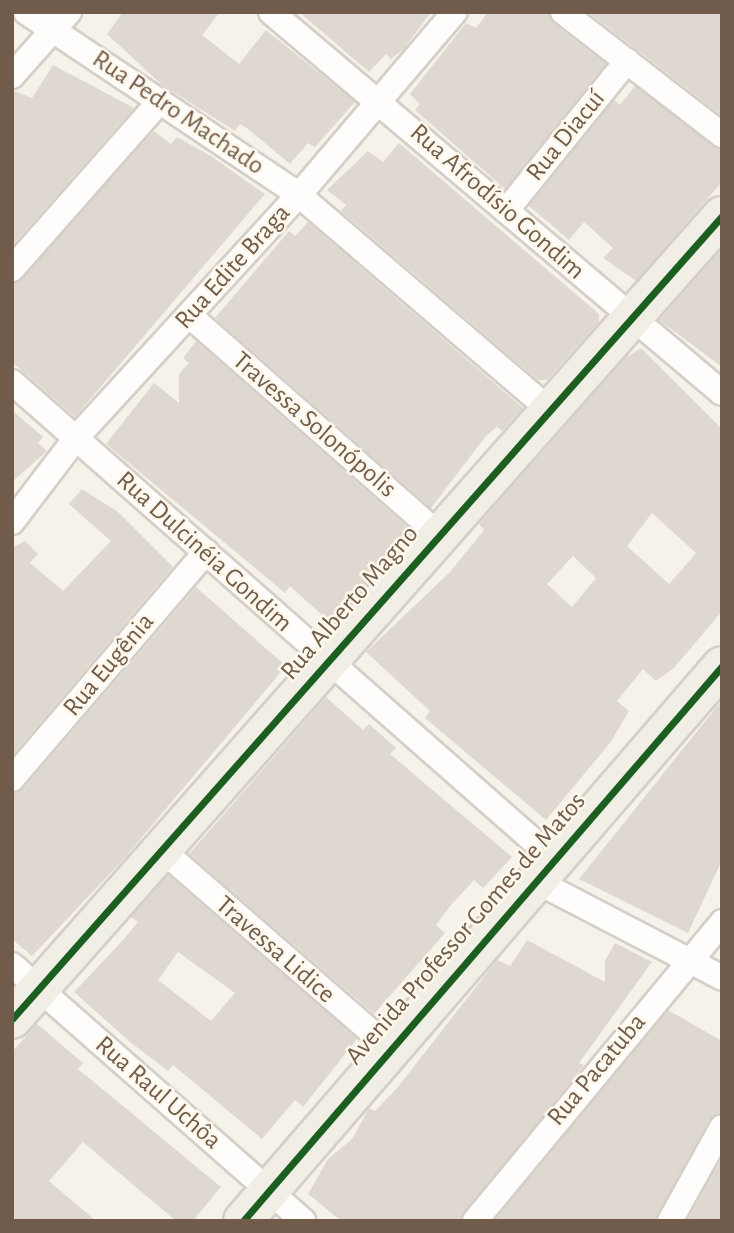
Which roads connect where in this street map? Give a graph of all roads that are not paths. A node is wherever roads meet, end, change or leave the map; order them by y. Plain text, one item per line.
1 (26, 12) edge
2 (271, 12) edge
3 (455, 12) edge
4 (563, 12) edge
5 (62, 21) edge
6 (627, 61) junction
7 (12, 76) edge
8 (379, 100) junction
9 (160, 101) junction
10 (722, 135) edge
11 (299, 195) junction
12 (506, 211) junction
13 (722, 216) edge
14 (12, 269) edge
15 (190, 316) junction
16 (632, 318) junction
17 (12, 382) edge
18 (722, 393) edge
19 (551, 411) junction
20 (76, 438) junction
21 (12, 522) edge
22 (438, 534) junction
23 (206, 551) junction
24 (327, 663) junction
25 (722, 666) edge
26 (12, 779) edge
27 (162, 850) junction
28 (545, 870) junction
29 (722, 922) edge
30 (688, 960) junction
31 (26, 977) edge
32 (722, 978) edge
33 (12, 1019) edge
34 (390, 1048) junction
35 (722, 1127) edge
36 (270, 1192) junction
37 (243, 1221) edge
38 (303, 1221) edge
39 (475, 1221) edge
40 (670, 1221) edge

1 - 5 street, Rua Pedro Machado
2 - 8 street, Rua Afrodísio Gondim
3 - 8 street, Rua Edite Braga
4 - 6 street
5 - 7 street
5 - 9 street, Rua Pedro Machado
6 - 10 street
6 - 12 street, Rua Diacuí
8 - 11 street, Rua Edite Braga
8 - 12 street, Rua Afrodísio Gondim
9 - 11 street, Rua Pedro Machado
9 - 14 street
11 - 15 street, Rua Edite Braga
11 - 19 street, Rua Pedro Machado
12 - 16 street, Rua Afrodísio Gondim
13 - 16 main road, Rua Alberto Magno
15 - 20 street, Rua Edite Braga
15 - 22 street, Travessa Solonópolis
16 - 18 street, Rua Afrodísio Gondim
16 - 19 main road, Rua Alberto Magno
17 - 20 street, Rua Dulcinéia Gondim
19 - 22 main road, Rua Alberto Magno
20 - 21 street, Rua Edite Braga
20 - 23 street, Rua Dulcinéia Gondim
22 - 24 main road, Rua Alberto Magno
23 - 24 street, Rua Dulcinéia Gondim
23 - 26 street, Rua Eugênia
24 - 27 main road, Rua Alberto Magno
24 - 28 street, Rua Dulcinéia Gondim
25 - 28 main road, Avenida Professor Gomes de Matos
27 - 31 main road, Rua Alberto Magno
27 - 34 street, Travessa Lidice
28 - 30 street, Rua Dulcinéia Gondim
28 - 34 main road, Avenida Professor Gomes de Matos
29 - 30 street, Rua Pacatuba
30 - 32 street, Rua Dulcinéia Gondim
30 - 39 street, Rua Pacatuba
31 - 33 main road, Rua Alberto Magno
31 - 36 street, Rua Raul Uchôa
34 - 36 main road, Avenida Professor Gomes de Matos
35 - 40 street
36 - 37 main road, Avenida Professor Gomes de Matos
36 - 38 street, Rua Raul Uchôa

